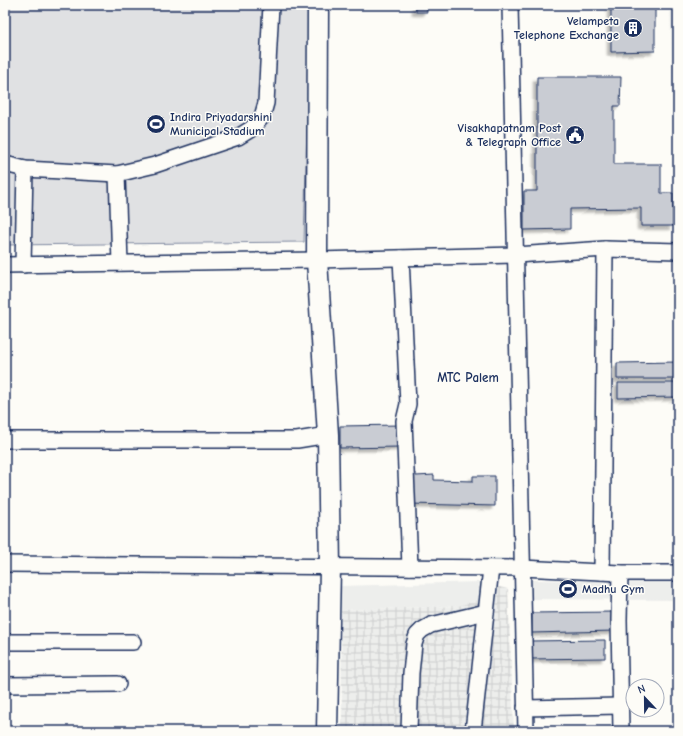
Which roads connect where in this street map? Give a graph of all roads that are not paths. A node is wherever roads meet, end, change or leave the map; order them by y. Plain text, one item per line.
1 (271, 5) edge
2 (318, 5) edge
3 (510, 5) edge
4 (5, 164) edge
5 (25, 169) junction
6 (117, 174) junction
7 (605, 249) junction
8 (678, 251) edge
9 (516, 255) junction
10 (402, 258) junction
11 (317, 260) junction
12 (120, 263) junction
13 (23, 264) junction
14 (5, 265) edge
15 (328, 435) junction
16 (5, 440) edge
17 (5, 564) edge
18 (330, 567) junction
19 (410, 567) junction
20 (491, 568) junction
21 (522, 568) junction
22 (602, 572) junction
23 (620, 573) junction
24 (678, 573) edge
25 (486, 612) junction
26 (5, 642) edge
27 (133, 642) dead end
28 (118, 684) dead end
29 (5, 686) edge
30 (620, 706) junction
31 (526, 708) junction
32 (327, 731) edge
33 (409, 731) edge
34 (473, 731) edge
35 (526, 731) edge
36 (621, 731) edge

1 - 6 street
2 - 11 main road
3 - 9 street
4 - 5 street
5 - 6 street
5 - 13 street
6 - 12 street
7 - 8 street
7 - 9 street
7 - 22 street
9 - 10 street
9 - 21 street
10 - 11 street
10 - 19 street
11 - 12 street
11 - 15 main road
12 - 13 street
13 - 14 street
15 - 16 street
15 - 18 main road
17 - 18 street
18 - 19 street
18 - 32 main road
19 - 20 street
20 - 21 street
20 - 25 street
21 - 22 street
21 - 31 street
22 - 23 street
23 - 24 street
23 - 30 street
25 - 33 street
25 - 34 street
26 - 27 street
28 - 29 street
30 - 31 street
30 - 36 street
31 - 35 street

